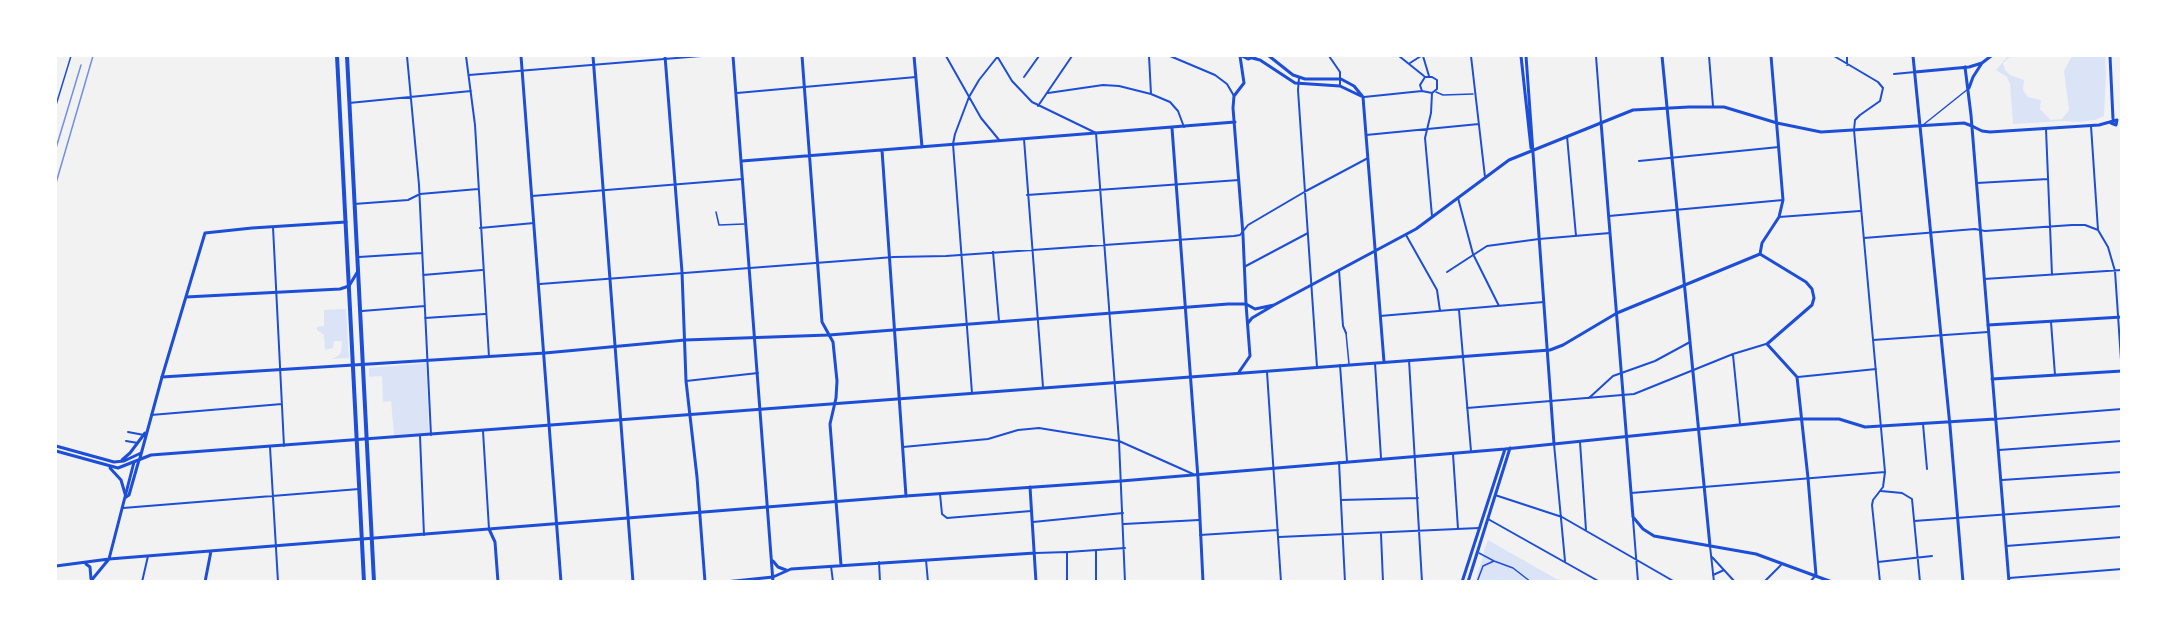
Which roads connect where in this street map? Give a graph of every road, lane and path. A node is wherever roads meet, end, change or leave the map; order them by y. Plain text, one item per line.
1 (71, 56) edge
2 (337, 56) edge
3 (346, 56) edge
4 (407, 56) edge
5 (466, 56) edge
6 (521, 56) edge
7 (593, 56) edge
8 (701, 56) edge
9 (733, 56) edge
10 (802, 56) edge
11 (914, 56) edge
12 (946, 56) edge
13 (998, 56) edge
14 (1039, 56) edge
15 (1072, 56) edge
16 (1149, 56) edge
17 (1170, 56) edge
18 (1241, 56) edge
19 (1256, 56) edge
20 (1270, 56) edge
21 (1329, 56) edge
22 (1399, 56) edge
23 (1422, 56) edge
24 (1471, 56) edge
25 (1524, 56) edge
26 (1596, 56) edge
27 (1662, 56) edge
28 (1709, 56) edge
29 (1771, 56) edge
30 (1834, 56) edge
31 (1847, 56) edge
32 (1913, 56) edge
33 (1992, 56) edge
34 (2110, 56) edge
35 (665, 57) edge
36 (1250, 59) junction
37 (1410, 63) junction
38 (1982, 63) junction
39 (594, 64) junction
40 (1848, 65) junction
41 (1965, 67) junction
42 (1242, 69) junction
43 (522, 70) junction
44 (1915, 72) junction
45 (1894, 74) dead end
46 (469, 75) junction
47 (916, 77) junction
48 (1024, 77) dead end
49 (1427, 77) junction
50 (1299, 78) junction
51 (1341, 79) junction
52 (1299, 84) junction
53 (805, 86) junction
54 (1340, 86) junction
55 (1969, 88) junction
56 (1422, 90) junction
57 (471, 91) junction
58 (737, 93) junction
59 (1048, 93) junction
60 (1433, 93) junction
61 (1151, 94) junction
62 (1473, 94) dead end
63 (1234, 96) junction
64 (411, 97) junction
65 (969, 97) junction
66 (1363, 97) junction
67 (349, 103) junction
68 (56, 105) edge
69 (1038, 106) junction
70 (1713, 106) junction
71 (1667, 108) junction
72 (2121, 120) edge
73 (1235, 122) junction
74 (1601, 122) junction
75 (2113, 122) junction
76 (1777, 123) junction
77 (1479, 124) junction
78 (1921, 126) junction
79 (1972, 126) junction
80 (2091, 126) junction
81 (2121, 126) edge
82 (1184, 127) junction
83 (1172, 128) junction
84 (1426, 129) junction
85 (2046, 129) junction
86 (1854, 130) junction
87 (1096, 133) junction
88 (1366, 135) junction
89 (1567, 136) junction
90 (1024, 139) junction
91 (1000, 141) junction
92 (953, 144) junction
93 (922, 147) junction
94 (1779, 147) junction
95 (882, 150) junction
96 (1532, 150) junction
97 (810, 156) junction
98 (1368, 158) junction
99 (1672, 158) junction
100 (741, 161) junction
101 (1639, 161) dead end
102 (1485, 177) junction
103 (2048, 178) junction
104 (743, 179) junction
105 (1239, 180) junction
106 (1977, 183) junction
107 (675, 184) junction
108 (1177, 184) junction
109 (478, 189) junction
110 (1100, 189) junction
111 (604, 190) junction
112 (1306, 190) junction
113 (420, 194) junction
114 (1027, 195) junction
115 (532, 196) junction
116 (1458, 198) junction
117 (1783, 200) junction
118 (354, 204) junction
119 (1677, 210) junction
120 (1861, 211) junction
121 (716, 212) dead end
122 (1609, 216) junction
123 (1779, 218) junction
124 (1432, 219) junction
125 (346, 222) junction
126 (534, 223) junction
127 (746, 224) junction
128 (2050, 226) junction
129 (273, 227) junction
130 (480, 228) junction
131 (1980, 230) junction
132 (2097, 230) junction
133 (1243, 232) junction
134 (1929, 232) junction
135 (1308, 233) junction
136 (1611, 233) junction
137 (1406, 235) junction
138 (1576, 236) junction
139 (1864, 238) junction
140 (1181, 239) junction
141 (1539, 239) junction
142 (1104, 244) junction
143 (1032, 249) junction
144 (1375, 251) junction
145 (993, 252) junction
146 (422, 253) junction
147 (960, 254) junction
148 (1473, 254) junction
149 (1760, 254) junction
150 (358, 258) junction
151 (890, 258) junction
152 (818, 264) junction
153 (1244, 267) junction
154 (358, 269) junction
155 (482, 270) junction
156 (750, 270) junction
157 (1339, 270) junction
158 (2121, 270) edge
159 (2115, 271) junction
160 (682, 272) junction
161 (1447, 272) dead end
162 (423, 275) junction
163 (2052, 275) junction
164 (610, 279) junction
165 (1984, 279) junction
166 (540, 284) junction
167 (1312, 284) junction
168 (349, 286) junction
169 (1684, 287) junction
170 (277, 292) junction
171 (186, 297) junction
172 (1544, 302) junction
173 (1246, 304) junction
174 (1274, 305) junction
175 (424, 306) junction
176 (1499, 306) junction
177 (1185, 307) junction
178 (1459, 310) junction
179 (360, 311) junction
180 (1440, 311) junction
181 (1109, 313) junction
182 (1617, 313) junction
183 (485, 314) junction
184 (1380, 316) junction
185 (2120, 317) edge
186 (426, 318) junction
187 (1037, 318) junction
188 (999, 321) junction
189 (2051, 322) junction
190 (1248, 323) junction
191 (966, 324) junction
192 (1988, 326) junction
193 (895, 329) junction
194 (1988, 332) junction
195 (1346, 333) joint
196 (829, 335) junction
197 (1940, 335) junction
198 (755, 338) junction
199 (684, 340) junction
200 (1873, 340) junction
201 (1690, 342) junction
202 (1767, 344) junction
203 (616, 347) junction
204 (1548, 350) junction
205 (544, 353) junction
206 (1733, 354) junction
207 (1463, 356) junction
208 (489, 357) junction
209 (428, 360) junction
210 (1409, 360) junction
211 (1384, 362) junction
212 (1375, 363) junction
213 (1349, 364) junction
214 (353, 365) junction
215 (363, 365) junction
216 (1340, 365) junction
217 (1317, 367) junction
218 (281, 368) junction
219 (1876, 369) junction
220 (1693, 370) junction
221 (1267, 371) junction
222 (2121, 372) edge
223 (758, 373) junction
224 (1238, 373) junction
225 (1622, 373) junction
226 (2055, 375) junction
227 (1191, 376) junction
228 (162, 377) junction
229 (1797, 377) junction
230 (1992, 379) junction
231 (686, 381) junction
232 (1115, 382) junction
233 (1043, 387) junction
234 (972, 393) junction
235 (1624, 396) junction
236 (900, 398) junction
237 (1589, 398) junction
238 (1551, 401) junction
239 (835, 403) junction
240 (282, 404) junction
241 (1467, 408) junction
242 (2121, 409) edge
243 (761, 410) junction
244 (151, 415) junction
245 (690, 415) junction
246 (1995, 419) junction
247 (622, 420) junction
248 (1803, 420) junction
249 (1949, 422) junction
250 (1923, 423) junction
251 (1740, 424) junction
252 (550, 426) junction
253 (1881, 427) junction
254 (1698, 428) junction
255 (148, 430) junction
256 (483, 431) junction
257 (128, 432) dead end
258 (144, 435) junction
259 (431, 435) junction
260 (420, 436) junction
261 (1627, 436) junction
262 (367, 440) junction
263 (126, 441) dead end
264 (356, 441) junction
265 (1119, 441) junction
266 (2121, 441) edge
267 (1580, 442) junction
268 (138, 443) junction
269 (1554, 444) junction
270 (56, 446) edge
271 (284, 446) junction
272 (270, 447) junction
273 (903, 447) junction
274 (1510, 448) junction
275 (1505, 449) junction
276 (1998, 450) junction
277 (56, 451) edge
278 (1471, 451) junction
279 (140, 453) junction
280 (1453, 453) junction
281 (1415, 456) junction
282 (140, 458) junction
283 (1381, 458) junction
284 (121, 461) junction
285 (1347, 461) junction
286 (134, 462) junction
287 (1339, 462) junction
288 (108, 467) junction
289 (1274, 467) junction
290 (1927, 469) dead end
291 (1885, 472) junction
292 (2121, 472) edge
293 (1196, 474) junction
294 (1808, 478) junction
295 (2001, 480) junction
296 (1121, 481) junction
297 (1703, 486) junction
298 (1030, 487) junction
299 (131, 489) junction
300 (359, 489) junction
301 (1881, 491) junction
302 (1631, 493) junction
303 (940, 494) junction
304 (274, 495) junction
305 (1496, 495) junction
306 (906, 496) junction
307 (126, 497) junction
308 (1418, 498) junction
309 (1341, 500) junction
310 (836, 502) junction
311 (2121, 506) edge
312 (123, 508) junction
313 (768, 508) junction
314 (1032, 511) junction
315 (1123, 513) junction
316 (700, 514) junction
317 (2004, 514) junction
318 (1562, 517) junction
319 (1633, 518) junction
320 (1957, 518) junction
321 (629, 519) junction
322 (1488, 519) junction
323 (1200, 520) junction
324 (1914, 521) junction
325 (1033, 522) junction
326 (557, 524) junction
327 (1124, 524) junction
328 (1479, 528) junction
329 (489, 529) junction
330 (1458, 529) junction
331 (1279, 530) junction
332 (1586, 530) junction
333 (1419, 531) junction
334 (1381, 534) junction
335 (424, 535) junction
336 (1200, 535) junction
337 (1343, 535) junction
338 (1279, 537) junction
339 (2121, 537) edge
340 (362, 539) junction
341 (372, 539) junction
342 (276, 546) junction
343 (1710, 546) junction
344 (2006, 546) junction
345 (1125, 548) junction
346 (211, 551) junction
347 (1096, 551) junction
348 (1067, 552) junction
349 (1478, 552) junction
350 (1035, 553) junction
351 (148, 556) junction
352 (1711, 556) junction
353 (1932, 556) dead end
354 (1917, 557) junction
355 (1636, 558) junction
356 (109, 559) junction
357 (772, 560) junction
358 (926, 560) junction
359 (1494, 561) junction
360 (1565, 561) junction
361 (879, 562) junction
362 (1878, 562) junction
363 (84, 563) junction
364 (1783, 563) junction
365 (841, 565) junction
366 (56, 566) edge
367 (831, 566) junction
368 (2121, 569) edge
369 (786, 570) junction
370 (1724, 570) junction
371 (1713, 575) junction
372 (1816, 576) junction
373 (773, 579) edge
374 (2009, 580) edge
375 (90, 581) edge
376 (142, 582) edge
377 (205, 582) edge
378 (278, 582) edge
379 (364, 582) edge
380 (374, 582) edge
381 (498, 582) edge
382 (561, 582) edge
383 (633, 582) edge
384 (705, 582) edge
385 (725, 582) edge
386 (832, 582) edge
387 (880, 582) edge
388 (928, 582) edge
389 (1036, 582) edge
390 (1067, 582) edge
391 (1096, 582) edge
392 (1125, 582) edge
393 (1203, 582) edge
394 (1281, 582) edge
395 (1345, 582) edge
396 (1383, 582) edge
397 (1422, 582) edge
398 (1462, 582) edge
399 (1468, 582) edge
400 (1477, 582) edge
401 (1531, 582) edge
402 (1600, 582) edge
403 (1638, 582) edge
404 (1675, 582) edge
405 (1714, 582) edge
406 (1735, 582) edge
407 (1764, 582) edge
408 (1810, 582) edge
409 (1832, 582) edge
410 (1880, 582) edge
411 (1920, 582) edge
412 (1963, 582) edge

1 - 68 street
2 - 125 main road
3 - 67 main road
4 - 64 street
5 - 46 street
6 - 43 street
7 - 39 street
8 - 35 street
9 - 58 street
10 - 53 street
11 - 47 street
12 - 65 street
13 - 65 street
13 - 69 street
14 - 48 street
15 - 59 street
16 - 61 street
17 - 63 street
18 - 36 street
18 - 42 street
19 - 36 street
20 - 50 street
21 - 51 street
22 - 37 street
23 - 37 street
23 - 49 street
24 - 77 street
25 - 96 street
26 - 74 street
27 - 71 street
28 - 70 street
29 - 76 street
30 - 40 street
31 - 40 street
32 - 44 street
33 - 38 street
34 - 75 street
35 - 39 street
35 - 107 street
36 - 42 street
36 - 52 street
37 - 49 street
38 - 41 street
38 - 55 street
39 - 43 street
39 - 111 street
40 - 86 street
41 - 44 street
41 - 55 street
42 - 63 street
43 - 46 street
43 - 115 street
44 - 45 street
44 - 78 street
46 - 57 street
47 - 53 street
47 - 93 street
49 - 56 street
49 - 60 street
50 - 51 street
50 - 52 street
51 - 54 street
51 - 66 street
52 - 54 street
52 - 112 street
53 - 58 street
53 - 97 street
54 - 66 street
55 - 78 street
55 - 79 street
56 - 60 street
56 - 66 street
57 - 64 street
57 - 109 street
58 - 100 street
59 - 61 street
59 - 69 street
60 - 62 street
60 - 84 street
61 - 82 street
63 - 73 street
64 - 67 street
64 - 113 street
65 - 91 street
65 - 92 street
66 - 88 street
67 - 118 main road
69 - 87 street
70 - 71 street
70 - 76 street
71 - 74 street
71 - 99 street
72 - 75 street
73 - 82 street
73 - 105 street
74 - 89 street
74 - 122 street
75 - 80 street
75 - 81 street
76 - 86 street
76 - 94 street
77 - 84 street
77 - 102 street
78 - 79 street
78 - 86 street
78 - 134 street
79 - 85 street
79 - 106 street
80 - 85 street
80 - 132 street
82 - 83 street
83 - 87 street
83 - 108 street
84 - 88 street
84 - 124 street
85 - 103 street
86 - 120 street
87 - 90 street
87 - 110 street
88 - 98 street
89 - 96 street
89 - 138 street
90 - 91 street
90 - 114 street
91 - 92 street
92 - 93 street
92 - 147 street
93 - 95 street
94 - 99 street
94 - 117 street
95 - 97 street
95 - 151 street
96 - 102 street
96 - 141 street
97 - 100 street
97 - 152 street
98 - 112 street
98 - 144 street
99 - 101 street
99 - 119 street
100 - 104 street
102 - 116 street
103 - 106 street
103 - 128 street
104 - 107 street
104 - 127 street
105 - 108 street
105 - 133 street
106 - 131 street
107 - 111 street
107 - 160 street
108 - 110 street
108 - 140 street
109 - 113 street
109 - 130 street
110 - 114 street
110 - 142 street
111 - 115 street
111 - 164 street
112 - 133 street
112 - 135 street
113 - 118 street
113 - 146 street
114 - 143 street
115 - 126 street
116 - 124 street
116 - 148 street
117 - 119 street
117 - 123 street
118 - 150 main road
119 - 122 street
119 - 169 street
120 - 123 street
120 - 139 street
121 - 127 street
122 - 136 street
123 - 149 street
124 - 137 street
125 - 129 street
125 - 168 main road
126 - 130 street
126 - 166 street
127 - 156 street
128 - 131 street
128 - 132 street
128 - 163 street
129 - 170 street
129 - 171 street
130 - 155 street
131 - 134 street
131 - 165 street
132 - 159 street
133 - 140 street
133 - 153 street
134 - 139 street
134 - 197 street
135 - 153 street
135 - 167 street
136 - 138 street
136 - 182 street
137 - 144 street
137 - 180 street
138 - 141 street
139 - 200 street
140 - 142 street
140 - 177 street
141 - 148 street
141 - 172 street
142 - 143 street
142 - 181 street
143 - 145 street
143 - 187 street
144 - 157 street
144 - 184 street
145 - 147 street
145 - 188 street
146 - 150 street
146 - 162 street
147 - 151 street
147 - 191 street
148 - 161 street
148 - 176 street
149 - 169 street
149 - 202 street
150 - 154 main road
151 - 152 street
151 - 193 street
152 - 156 street
152 - 196 street
153 - 173 street
154 - 168 street
154 - 179 main road
155 - 162 street
155 - 183 street
156 - 160 street
156 - 198 street
157 - 167 street
157 - 195 street
158 - 159 street
159 - 163 street
159 - 185 street
160 - 164 street
160 - 199 street
162 - 175 street
163 - 165 street
164 - 166 street
164 - 203 street
165 - 192 street
166 - 205 street
167 - 174 street
167 - 217 street
168 - 170 street
168 - 214 main road
169 - 182 street
169 - 201 street
170 - 171 street
170 - 218 street
171 - 228 street
172 - 176 street
172 - 204 street
173 - 174 street
173 - 177 street
173 - 190 street
174 - 190 street
175 - 179 street
175 - 186 street
176 - 178 street
177 - 181 street
177 - 227 street
178 - 180 street
178 - 207 street
179 - 215 main road
180 - 184 street
181 - 187 street
181 - 232 street
182 - 204 street
182 - 225 street
183 - 186 street
183 - 208 street
184 - 211 street
185 - 189 street
185 - 222 street
186 - 209 street
187 - 188 street
187 - 233 street
188 - 191 street
189 - 192 street
189 - 226 street
190 - 224 street
191 - 193 street
191 - 234 street
192 - 194 street
193 - 196 street
193 - 236 street
194 - 197 street
194 - 230 street
195 - 213 street
196 - 198 street
196 - 239 street
197 - 200 street
197 - 249 street
198 - 199 street
198 - 223 street
199 - 203 street
199 - 231 street
200 - 219 street
201 - 220 street
201 - 225 street
202 - 206 street
202 - 229 street
203 - 205 street
203 - 247 street
204 - 207 street
204 - 238 street
205 - 208 street
205 - 252 street
206 - 220 street
206 - 251 street
207 - 210 street
207 - 241 street
208 - 209 street
209 - 215 street
209 - 259 street
210 - 211 street
210 - 281 street
211 - 212 street
212 - 213 street
212 - 283 street
213 - 216 street
214 - 215 street
214 - 218 street
214 - 264 main road
215 - 262 main road
216 - 217 street
216 - 285 street
217 - 221 street
218 - 228 street
218 - 240 street
219 - 229 street
219 - 253 street
220 - 235 street
220 - 254 street
221 - 224 street
221 - 289 street
222 - 226 street
223 - 231 street
223 - 243 street
224 - 227 street
225 - 235 street
225 - 237 street
226 - 230 street
227 - 232 street
227 - 293 street
228 - 244 street
229 - 248 street
230 - 246 street
231 - 245 street
232 - 233 street
232 - 265 street
233 - 234 street
234 - 236 street
235 - 237 street
235 - 261 street
236 - 239 street
236 - 273 street
237 - 238 street
238 - 241 street
238 - 269 street
239 - 243 street
239 - 310 street
240 - 244 street
240 - 271 street
241 - 278 street
242 - 246 street
243 - 245 street
243 - 313 street
244 - 255 street
245 - 247 street
245 - 316 street
246 - 249 street
246 - 276 street
247 - 252 street
247 - 321 street
248 - 251 street
248 - 253 street
248 - 294 street
249 - 250 street
249 - 320 street
250 - 253 street
250 - 290 street
251 - 254 street
252 - 256 street
252 - 326 street
253 - 291 street
254 - 261 street
254 - 297 street
255 - 258 street
255 - 279 street
256 - 259 street
256 - 329 street
257 - 258 street
258 - 268 street
259 - 260 street
260 - 262 street
260 - 335 street
261 - 267 street
261 - 302 street
262 - 264 street
262 - 341 main road
263 - 268 street
264 - 271 street
264 - 300 main road
265 - 273 street
265 - 293 street
265 - 296 street
266 - 276 street
267 - 269 street
267 - 332 street
268 - 284 street
269 - 274 street
269 - 318 street
270 - 284 street
271 - 272 street
272 - 282 street
272 - 304 street
273 - 306 street
274 - 275 street
274 - 305 street
275 - 278 street
275 - 328 street
276 - 295 street
277 - 288 street
278 - 280 street
279 - 282 street
279 - 284 street
279 - 286 street
280 - 281 street
280 - 330 street
281 - 283 street
281 - 308 street
282 - 286 street
282 - 299 street
283 - 285 street
285 - 287 street
286 - 288 street
286 - 299 street
286 - 307 street
287 - 289 street
287 - 309 street
288 - 307 street
289 - 293 street
289 - 331 street
291 - 294 street
291 - 301 street
292 - 295 street
293 - 296 street
293 - 323 street
294 - 297 street
294 - 372 street
295 - 317 street
296 - 298 street
296 - 315 street
297 - 302 street
297 - 343 street
298 - 303 street
298 - 314 street
299 - 307 street
300 - 304 street
300 - 340 main road
301 - 324 street
301 - 362 street
302 - 319 street
303 - 306 street
303 - 314 street
304 - 312 street
304 - 342 street
305 - 318 street
305 - 322 street
306 - 310 street
307 - 312 street
308 - 309 street
308 - 333 street
309 - 337 street
310 - 313 street
310 - 365 street
311 - 317 street
312 - 356 street
313 - 316 street
313 - 357 street
314 - 325 street
315 - 325 street
315 - 327 street
316 - 321 street
316 - 384 street
317 - 320 street
317 - 344 street
318 - 332 street
318 - 360 street
319 - 343 street
319 - 355 street
320 - 324 street
320 - 412 street
321 - 326 street
321 - 383 street
322 - 349 street
322 - 360 street
323 - 327 street
323 - 336 street
324 - 354 street
325 - 350 street
326 - 329 street
326 - 382 street
327 - 345 street
328 - 330 street
328 - 398 street
329 - 335 street
329 - 381 street
330 - 333 street
331 - 336 street
331 - 338 street
332 - 355 street
333 - 334 street
333 - 397 street
334 - 337 street
334 - 396 street
335 - 341 street
336 - 393 street
337 - 338 street
337 - 395 street
338 - 394 street
339 - 344 street
340 - 341 street
340 - 342 street
340 - 379 main road
341 - 380 main road
342 - 346 street
342 - 378 street
343 - 352 street
343 - 364 street
344 - 374 street
345 - 347 street
345 - 392 street
346 - 351 street
346 - 377 street
347 - 348 street
347 - 391 street
348 - 350 street
348 - 390 street
349 - 359 street
349 - 399 street
350 - 358 street
350 - 389 street
351 - 356 street
351 - 376 street
352 - 370 street
352 - 371 street
353 - 354 street
354 - 362 street
354 - 411 street
355 - 403 street
355 - 404 street
356 - 363 street
356 - 375 street
357 - 369 street
357 - 373 street
358 - 361 street
358 - 388 street
359 - 400 street
359 - 401 street
360 - 402 street
361 - 365 street
361 - 387 street
362 - 410 street
363 - 366 street
363 - 375 street
364 - 372 street
364 - 407 street
365 - 367 street
367 - 369 street
367 - 386 street
368 - 374 street
369 - 373 street
370 - 371 street
370 - 406 street
371 - 405 street
372 - 408 street
372 - 409 street
373 - 385 street

